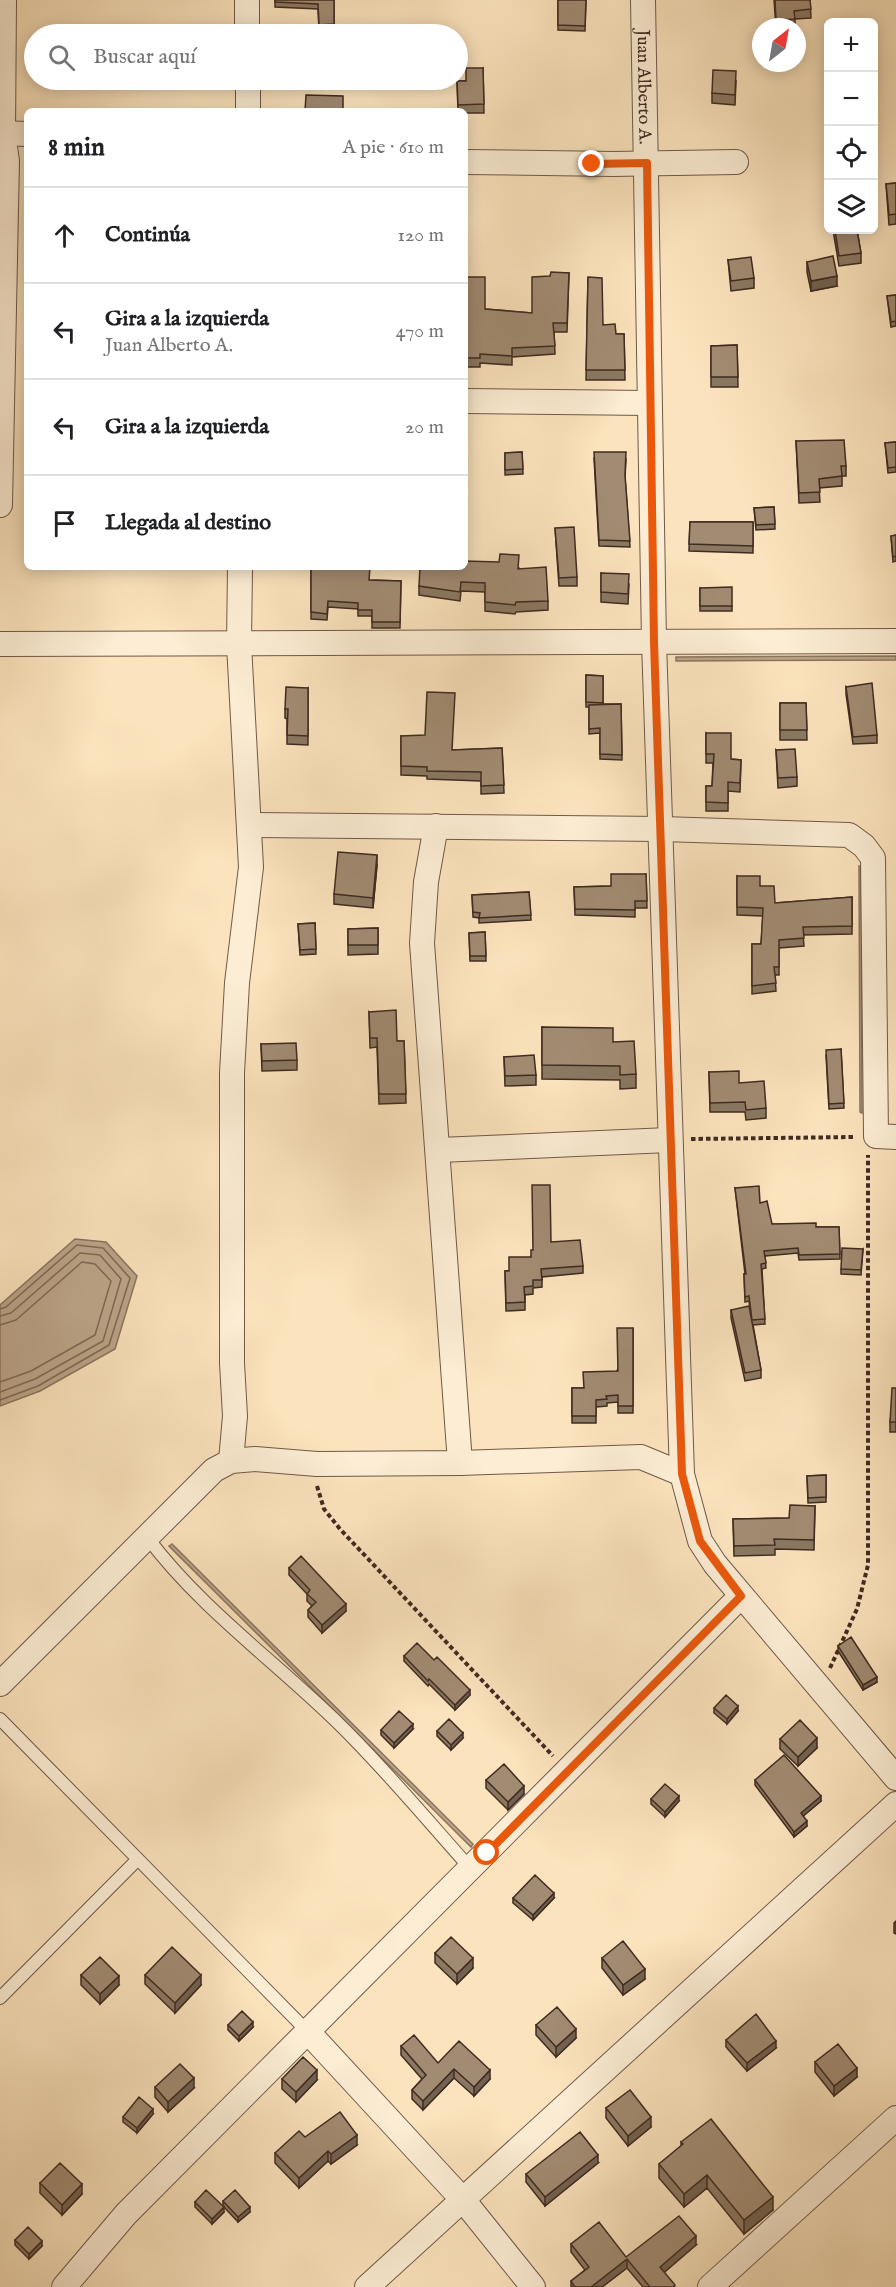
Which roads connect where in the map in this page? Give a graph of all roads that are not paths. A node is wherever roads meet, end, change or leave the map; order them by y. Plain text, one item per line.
1 (4, 0) edge
2 (247, 0) edge
3 (643, 0) edge
4 (248, 24) edge
5 (248, 90) edge
6 (248, 108) edge
7 (2, 133) edge
8 (24, 134) edge
9 (11, 161) edge
10 (468, 162) edge
11 (736, 162) dead end
12 (647, 163) junction
13 (468, 401) edge
14 (649, 403) junction
15 (0, 504) edge
16 (240, 570) edge
17 (896, 641) edge
18 (654, 642) junction
19 (0, 644) edge
20 (239, 644) junction
21 (250, 825) junction
22 (436, 826) junction
23 (662, 829) junction
24 (880, 1136) edge
25 (669, 1140) junction
26 (439, 1150) junction
27 (231, 1461) junction
28 (460, 1464) junction
29 (682, 1474) junction
30 (147, 1537) junction
31 (741, 1596) junction
32 (0, 1684) edge
33 (0, 1719) edge
34 (896, 1778) edge
35 (896, 1804) edge
36 (138, 1859) junction
37 (471, 1869) junction
38 (0, 1998) edge
39 (309, 2033) junction
40 (896, 2118) edge
41 (464, 2201) junction
42 (64, 2287) edge
43 (367, 2287) edge
44 (533, 2287) edge
45 (710, 2287) edge

1 - 7 street
2 - 4 street
3 - 12 street, Juan Alberto A.
5 - 6 street
7 - 8 street
7 - 9 street
9 - 15 street
10 - 12 street
11 - 12 street
12 - 14 street, Juan Alberto A.
13 - 14 street
14 - 18 street, Juan Alberto A.
16 - 20 street
17 - 18 street
18 - 20 street
18 - 23 street, Juan Alberto A.
19 - 20 street
20 - 21 street
21 - 22 street
21 - 27 street
22 - 23 street
22 - 26 street
23 - 24 street
23 - 25 street, Juan Alberto A.
25 - 26 street
25 - 29 street, Juan Alberto A.
26 - 28 street
27 - 28 street
27 - 30 street
28 - 29 street
29 - 31 street, Juan Alberto A.
30 - 32 street
30 - 37 lane
31 - 34 street, Juan Alberto A.
31 - 37 street
33 - 36 lane
35 - 41 street
36 - 38 lane
36 - 39 lane
37 - 39 street
39 - 41 street
39 - 42 street
40 - 45 street
41 - 43 street
41 - 44 street

